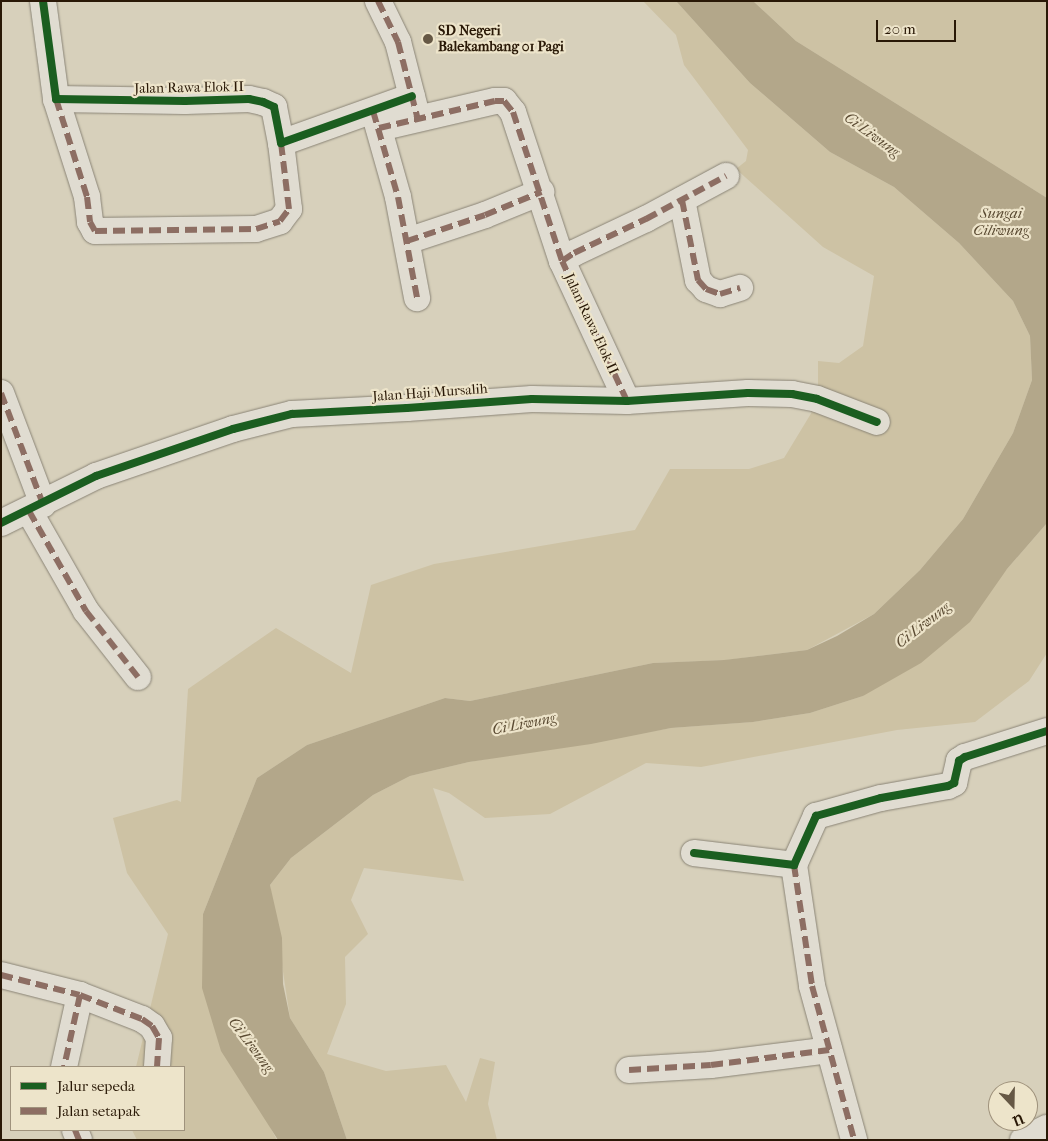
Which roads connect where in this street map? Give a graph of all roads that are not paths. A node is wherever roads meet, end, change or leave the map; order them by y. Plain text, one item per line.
1 (43, 1) edge
2 (378, 1) edge
3 (56, 98) junction
4 (415, 108) junction
5 (376, 120) junction
6 (281, 143) junction
7 (726, 176) dead end
8 (541, 192) junction
9 (682, 200) junction
10 (407, 241) junction
11 (562, 261) junction
12 (740, 288) dead end
13 (418, 298) dead end
14 (1, 393) edge
15 (627, 401) junction
16 (877, 422) dead end
17 (36, 508) junction
18 (1, 524) edge
19 (138, 678) dead end
20 (1047, 732) edge
21 (694, 853) dead end
22 (794, 865) junction
23 (1, 975) edge
24 (80, 995) junction
25 (829, 1050) junction
26 (64, 1066) edge
27 (157, 1066) edge
28 (630, 1070) dead end
29 (1047, 1128) edge
30 (854, 1140) edge
31 (1023, 1140) edge

1 - 3 street
2 - 4 street
3 - 6 street, Jalan Rawa Elok II
3 - 6 street
4 - 5 street
4 - 8 street
5 - 6 street
5 - 10 street
7 - 9 street, Jalan Rawa Elok II
8 - 10 street
8 - 11 street
9 - 11 street, Jalan Rawa Elok II
9 - 12 street
10 - 13 street
11 - 15 street, Jalan Rawa Elok II
14 - 17 street
15 - 16 street, Jalan Haji Mursalih
15 - 17 street, Jalan Haji Mursalih
17 - 18 street, Jalan Haji Mursalih
17 - 19 street
20 - 22 street
21 - 22 street
22 - 25 street
23 - 24 street
24 - 26 street
24 - 27 street
25 - 28 street
25 - 30 street
29 - 31 street

